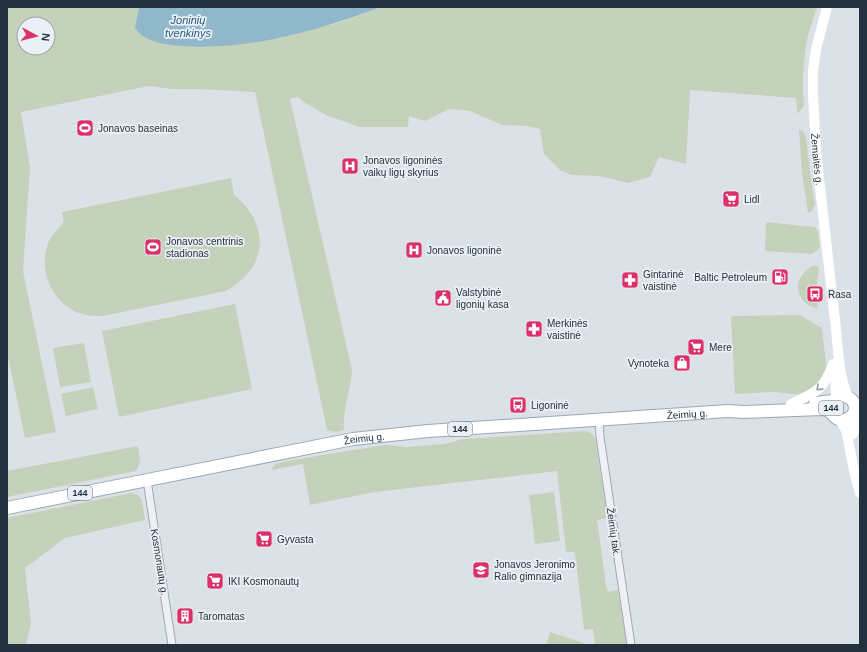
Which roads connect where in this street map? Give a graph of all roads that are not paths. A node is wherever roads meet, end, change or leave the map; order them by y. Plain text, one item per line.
1 (827, 7) edge
2 (834, 312) junction
3 (834, 360) junction
4 (853, 399) edge
5 (834, 400) junction
6 (791, 404) junction
7 (813, 409) junction
8 (728, 411) junction
9 (856, 415) edge
10 (836, 416) junction
11 (599, 420) junction
12 (850, 439) junction
13 (147, 480) junction
14 (860, 492) edge
15 (7, 508) edge
16 (172, 645) edge
17 (631, 645) edge

1 - 2 main road, Žemaitės g.
2 - 3 main road, Žemaitės g.
2 - 4 main road, Žemaitės g.
3 - 5 main road, Žemaitės g.
3 -> 6 main road
4 - 5 main road, Žeimių g. / 144
4 - 9 main road, 144
5 - 6 main road, Žeimių g. / 144
5 - 10 main road, 144
6 - 8 main road, Žeimių g. / 144
7 - 8 main road, Žeimių g. / 144
7 - 10 main road, Žeimių g. / 144
7 - 12 main road
8 - 11 main road, Žeimių g. / 144
9 - 10 main road, Žeimių g. / 144
9 - 12 main road
10 - 12 main road
11 - 13 main road, Žeimių g. / 144
11 - 17 street, Žeimių tak.
12 - 14 main road
13 - 15 main road, Žeimių g. / 144
13 - 16 street, Kosmonautų g.

